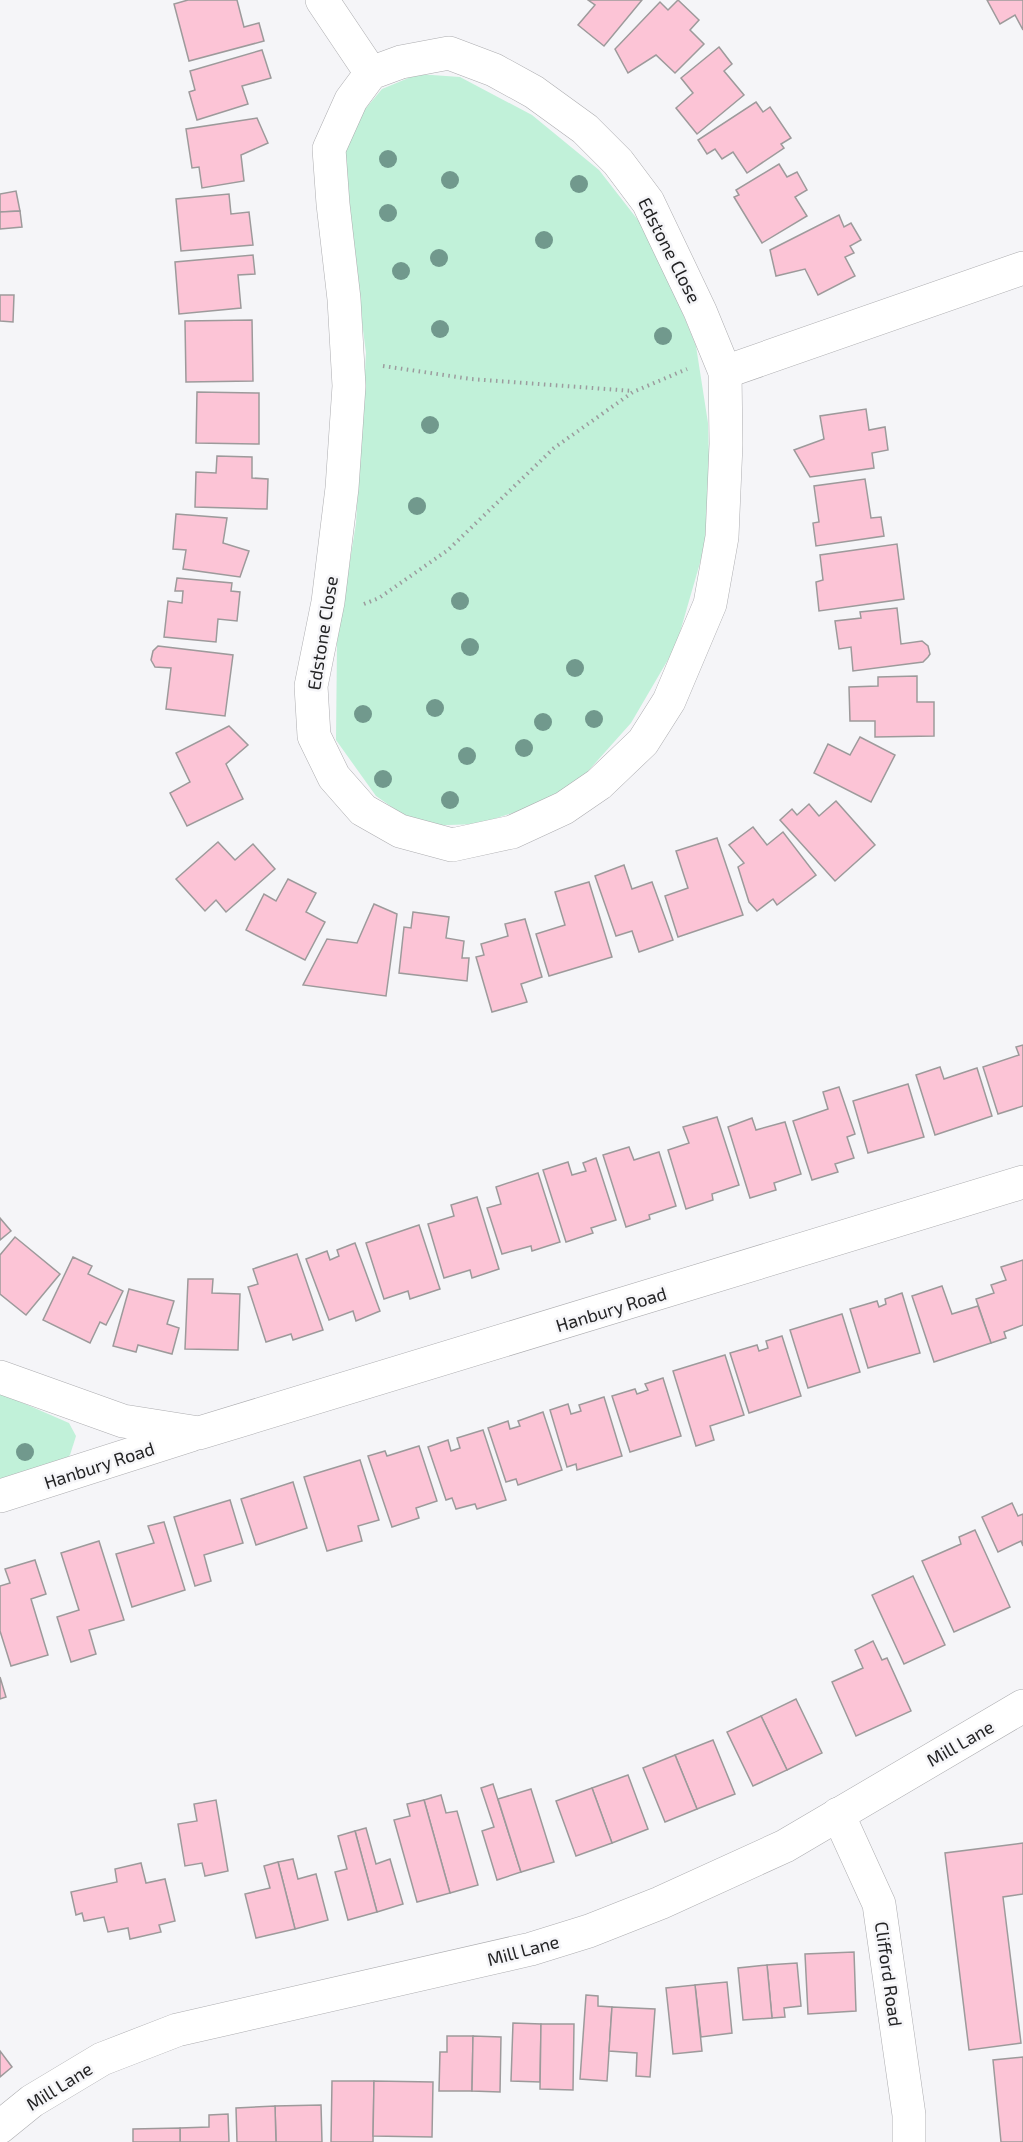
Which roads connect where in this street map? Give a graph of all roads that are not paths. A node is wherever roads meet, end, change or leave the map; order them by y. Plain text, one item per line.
1 (322, 0) edge
2 (371, 73) junction
3 (1023, 268) edge
4 (722, 364) junction
5 (1023, 1182) edge
6 (0, 1377) edge
7 (199, 1433) junction
8 (0, 1496) edge
9 (1023, 1706) edge
10 (838, 1814) junction
11 (0, 2127) edge
12 (909, 2142) edge

1 - 2 street
2 - 4 street, Edstone Close
2 - 4 street, Edstone Close
3 - 4 street
5 - 7 street, Hanbury Road
6 - 7 street, Hanbury Road
7 - 8 street, Hanbury Road
9 - 10 street, Mill Lane
10 - 11 street, Mill Lane
10 - 12 street, Clifford Road

